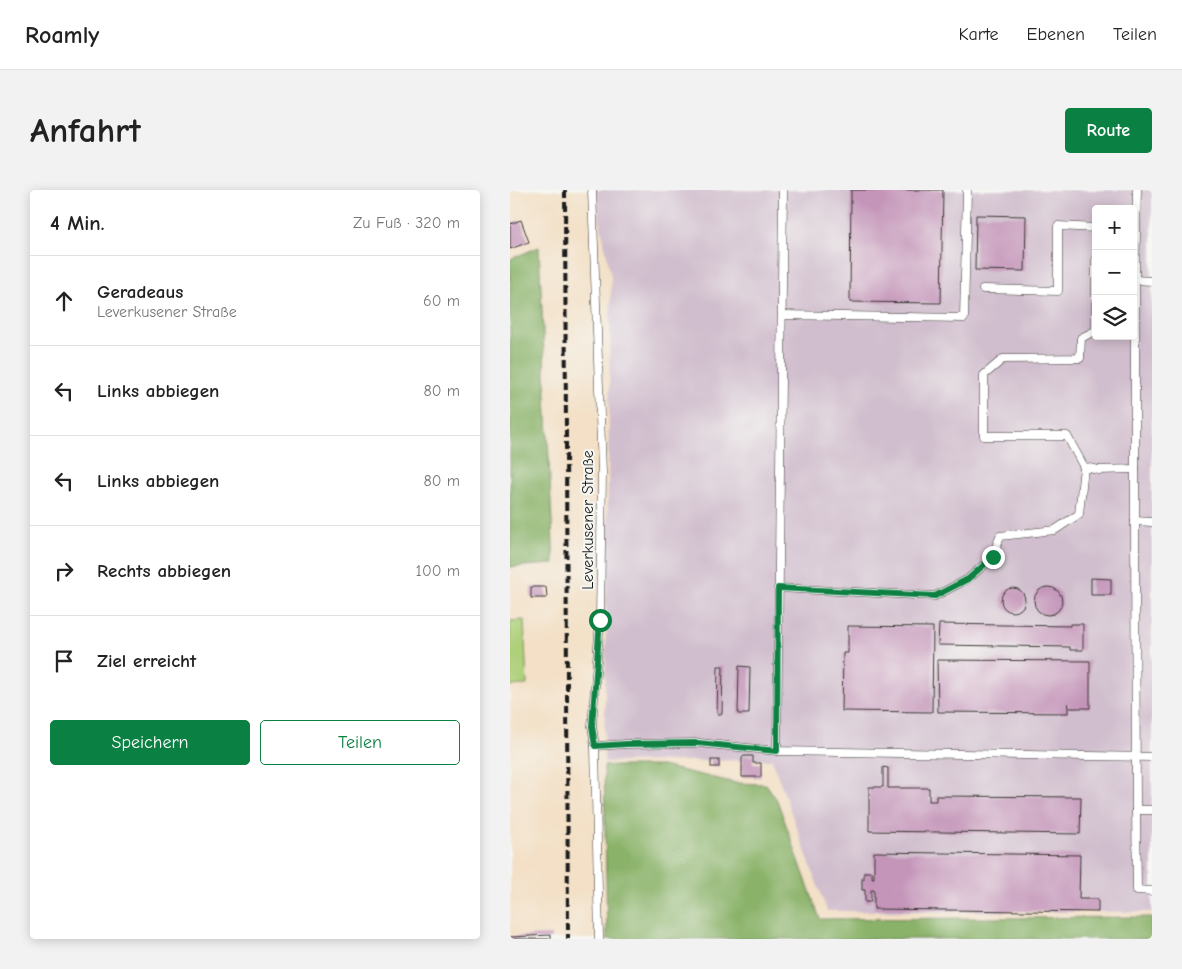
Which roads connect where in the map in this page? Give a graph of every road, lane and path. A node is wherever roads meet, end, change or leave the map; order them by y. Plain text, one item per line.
1 (592, 190) edge
2 (783, 190) edge
3 (967, 190) edge
4 (1137, 190) edge
5 (1136, 205) edge
6 (1092, 228) edge
7 (1137, 280) edge
8 (1152, 281) edge
9 (983, 288) dead end
10 (782, 316) junction
11 (1092, 332) edge
12 (1134, 340) edge
13 (1084, 468) junction
14 (1135, 470) junction
15 (1135, 522) junction
16 (1152, 522) edge
17 (778, 588) junction
18 (595, 746) junction
19 (777, 751) junction
20 (1135, 756) junction
21 (1152, 757) edge
22 (1136, 810) junction
23 (1152, 810) edge
24 (1152, 891) edge
25 (599, 939) edge

1 - 18 lane, Leverkusener Straße
2 - 10 lane
3 - 10 lane
4 - 5 lane
6 - 9 lane
7 - 8 lane
10 - 17 lane
11 - 13 lane
12 - 14 lane
13 - 14 lane
13 - 17 lane
14 - 15 lane
15 - 16 lane
15 - 20 lane
17 - 19 lane
18 - 19 lane
18 - 25 lane, Leverkusener Straße
19 - 20 lane
20 - 21 lane
20 - 22 lane
22 - 23 lane
22 - 24 lane

